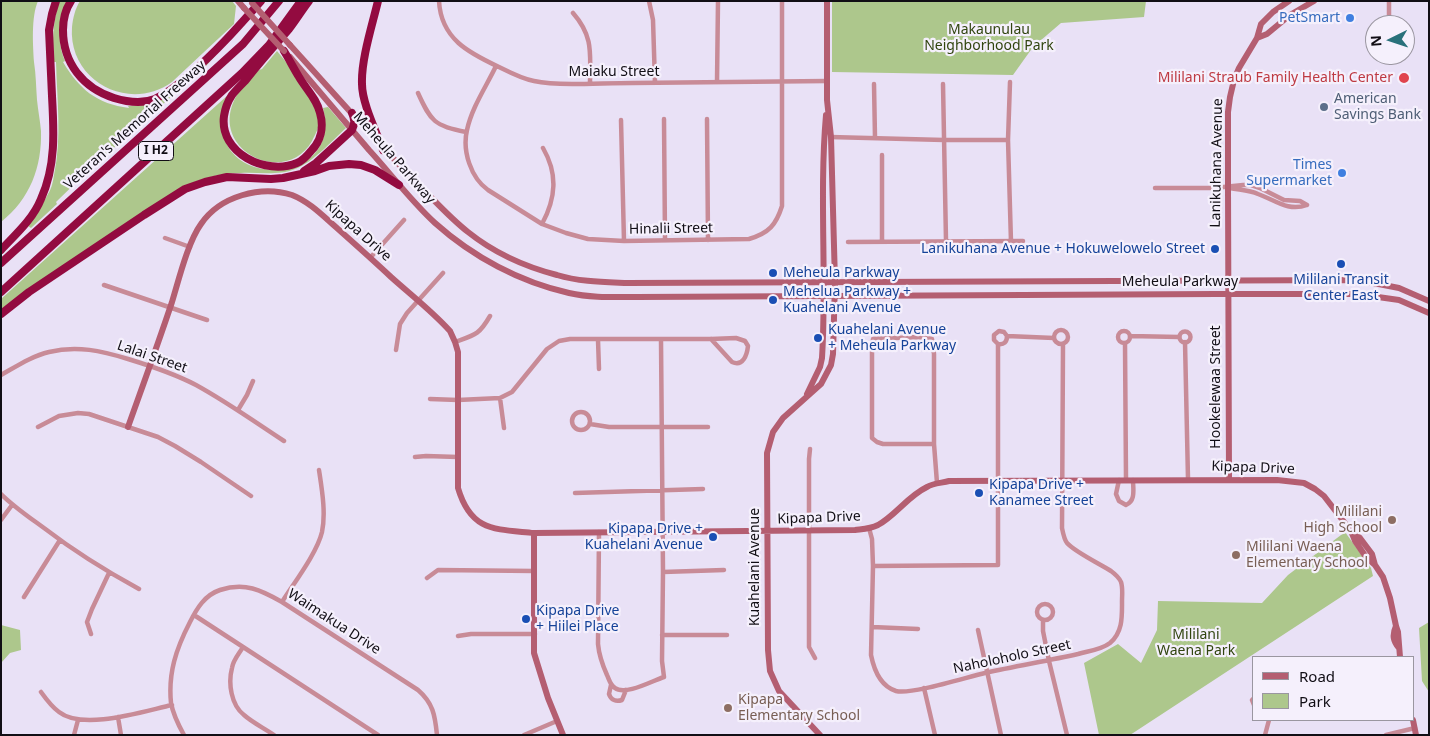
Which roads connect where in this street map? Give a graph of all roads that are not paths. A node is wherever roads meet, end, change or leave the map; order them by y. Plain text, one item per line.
1 (56, 1) edge
2 (70, 1) edge
3 (238, 1) edge
4 (279, 1) edge
5 (301, 1) edge
6 (309, 1) edge
7 (378, 1) edge
8 (439, 1) edge
9 (649, 1) edge
10 (718, 1) edge
11 (782, 1) edge
12 (826, 1) edge
13 (1289, 1) edge
14 (1314, 1) edge
15 (1389, 1) edge
16 (254, 2) edge
17 (573, 14) dead end
18 (1389, 15) edge
19 (1257, 38) junction
20 (287, 48) junction
21 (496, 66) junction
22 (827, 81) junction
23 (717, 82) junction
24 (782, 82) junction
25 (1010, 82) dead end
26 (655, 83) junction
27 (590, 84) junction
28 (874, 84) dead end
29 (943, 84) dead end
30 (418, 93) dead end
31 (352, 113) junction
32 (664, 119) dead end
33 (707, 119) dead end
34 (621, 120) dead end
35 (352, 130) junction
36 (466, 132) junction
37 (828, 137) junction
38 (875, 138) junction
39 (944, 140) junction
40 (1008, 140) junction
41 (543, 148) dead end
42 (383, 150) junction
43 (882, 155) dead end
44 (293, 176) junction
45 (399, 185) junction
46 (1228, 187) junction
47 (1155, 188) dead end
48 (404, 220) dead end
49 (542, 224) junction
50 (165, 238) dead end
51 (665, 240) junction
52 (708, 240) junction
53 (624, 241) junction
54 (946, 241) junction
55 (1023, 241) dead end
56 (848, 242) dead end
57 (882, 242) junction
58 (1010, 242) junction
59 (190, 247) junction
60 (1, 250) edge
61 (370, 258) junction
62 (1, 263) edge
63 (443, 273) dead end
64 (1228, 280) junction
65 (835, 282) junction
66 (824, 283) junction
67 (104, 285) dead end
68 (1, 292) edge
69 (1228, 294) junction
70 (823, 296) junction
71 (835, 297) junction
72 (417, 300) junction
73 (1429, 301) edge
74 (170, 307) junction
75 (1429, 313) edge
76 (1, 314) edge
77 (490, 316) dead end
78 (207, 320) dead end
79 (1007, 336) junction
80 (1130, 336) junction
81 (1179, 337) junction
82 (1054, 338) junction
83 (711, 339) junction
84 (598, 340) junction
85 (660, 340) junction
86 (455, 342) junction
87 (1185, 342) junction
88 (1125, 343) junction
89 (998, 344) junction
90 (1063, 344) junction
91 (396, 350) dead end
92 (150, 366) junction
93 (599, 369) dead end
94 (1, 375) edge
95 (253, 381) dead end
96 (806, 396) junction
97 (500, 398) junction
98 (430, 399) dead end
99 (458, 400) junction
100 (238, 410) junction
101 (590, 424) dead end
102 (128, 426) junction
103 (38, 427) dead end
104 (662, 427) junction
105 (708, 427) dead end
106 (504, 428) dead end
107 (284, 441) dead end
108 (934, 444) junction
109 (810, 449) dead end
110 (458, 456) junction
111 (416, 457) dead end
112 (319, 470) dead end
113 (1188, 479) junction
114 (998, 480) junction
115 (1122, 480) junction
116 (1133, 480) junction
117 (1229, 480) junction
118 (1062, 481) junction
119 (937, 483) junction
120 (703, 489) dead end
121 (662, 490) junction
122 (575, 493) dead end
123 (1, 494) edge
124 (251, 496) dead end
125 (12, 505) junction
126 (1, 520) edge
127 (869, 528) junction
128 (662, 531) junction
129 (809, 531) junction
130 (599, 532) junction
131 (767, 532) junction
132 (534, 533) junction
133 (60, 540) junction
134 (873, 566) junction
135 (724, 570) dead end
136 (534, 571) junction
137 (109, 572) junction
138 (663, 572) junction
139 (427, 578) dead end
140 (139, 588) dead end
141 (24, 597) dead end
142 (282, 602) junction
143 (194, 615) junction
144 (1043, 620) dead end
145 (872, 627) junction
146 (918, 629) dead end
147 (978, 630) dead end
148 (91, 634) dead end
149 (535, 634) junction
150 (662, 635) junction
151 (727, 635) dead end
152 (458, 636) dead end
153 (243, 647) junction
154 (1400, 656) edge
155 (815, 658) dead end
156 (1049, 661) junction
157 (987, 672) junction
158 (611, 685) junction
159 (924, 688) junction
160 (626, 690) junction
161 (41, 692) dead end
162 (172, 705) junction
163 (118, 717) junction
164 (78, 720) junction
165 (557, 721) junction
166 (1269, 721) edge
167 (1416, 731) edge
168 (74, 735) edge
169 (121, 735) edge
170 (184, 735) edge
171 (274, 735) edge
172 (378, 735) edge
173 (437, 735) edge
174 (524, 735) edge
175 (563, 735) edge
176 (820, 735) edge
177 (935, 735) edge
178 (1001, 735) edge
179 (1067, 735) edge
180 (1265, 735) edge
181 (1386, 735) edge

1 - 60 highway
2 - 16 highway
3 - 20 street, Meheula Parkway, bridge
4 - 62 highway, Veteran's Memorial Freeway / I H2
5 - 68 highway, I H2
6 - 20 highway
7 - 42 highway
8 - 21 street, Maiaku Street
9 - 26 street
10 - 23 street
11 - 24 street, Hinalii Street
12 - 22 street, Kuahelani Avenue
13 - 19 street, Lanikuhana Avenue
14 - 19 street, Lanikuhana Avenue
15 - 18 street
16 - 20 street, Meheula Parkway, bridge
17 - 27 street
19 - 46 street, Lanikuhana Avenue
20 - 31 street, Meheula Parkway
20 - 35 street, Meheula Parkway
21 - 27 street, Maiaku Street
21 - 36 street, Hinalii Street
22 - 24 street, Maiaku Street
22 - 37 street, Kuahelani Avenue
23 - 24 street, Maiaku Street
23 - 26 street, Maiaku Street
24 - 52 street, Hinalii Street
25 - 40 street
26 - 27 street, Maiaku Street
28 - 38 street
29 - 39 street
30 - 36 street
31 - 35 highway
31 - 42 street, Meheula Parkway
32 - 51 street
33 - 52 street
34 - 53 street
35 - 44 highway
35 - 45 street, Meheula Parkway
36 - 49 street, Hinalii Street
37 - 38 street
37 - 65 street, Kuahelani Avenue
37 - 66 street, Kuahelani Avenue
38 - 39 street
39 - 40 street
39 - 54 street
40 - 58 street
41 - 49 street
42 - 66 street, Meheula Parkway
43 - 57 street
44 - 45 highway
44 - 76 highway
45 - 70 street, Meheula Parkway
46 - 46 street
46 - 47 street
46 - 64 street, Lanikuhana Avenue
48 - 61 street
49 - 53 street, Hinalii Street
50 - 59 street
51 - 52 street, Hinalii Street
51 - 53 street, Hinalii Street
54 - 57 street
54 - 58 street
55 - 58 street
56 - 57 street
59 - 61 street, Kipapa Drive
59 - 74 street, Kipapa Drive
61 - 72 street, Kipapa Drive
63 - 72 street
64 - 65 street, Meheula Parkway
64 - 69 street, Lanikuhana Avenue
64 - 73 street, Meheula Parkway
65 - 66 street, Meheula Parkway
65 - 71 street, Kuahelani Avenue
66 - 70 street, Kuahelani Avenue
67 - 74 street
69 - 71 street, Meheula Parkway
69 - 75 street, Meheula Parkway
69 - 117 street, Hookelewaa Street
70 - 71 street, Meheula Parkway
70 - 96 street, Kuahelani Avenue
71 - 96 street, Kuahelani Avenue
72 - 86 street, Kipapa Drive
72 - 91 street
74 - 78 street
74 - 92 street, Kipapa Drive
77 - 86 street
79 - 82 street
79 - 89 street
79 - 89 street
80 - 81 street
80 - 88 street
80 - 88 street
81 - 87 street
81 - 87 street
82 - 90 street
82 - 90 street
83 - 83 street
83 - 85 street
84 - 85 street
84 - 93 street
84 - 97 street
85 - 104 street
86 - 99 street, Kipapa Drive
87 - 113 street
88 - 115 street
89 - 114 street
90 - 118 street
92 - 94 street, Lalai Street
92 - 100 street, Lalai Street
92 - 102 street, Kipapa Drive
95 - 100 street
96 - 131 street, Kuahelani Avenue
97 - 99 street
97 - 106 street
98 - 99 street
99 - 110 street, Kipapa Drive
100 - 107 street, Lalai Street
101 - 104 street
102 - 103 street
102 - 124 street
104 - 105 street
104 - 121 street
108 - 108 street
108 - 119 street
109 - 129 street
110 - 111 street
110 - 132 street, Kipapa Drive
112 - 142 street
113 - 116 street, Kipapa Drive
113 - 117 street, Kipapa Drive
114 - 118 street, Kipapa Drive
114 - 119 street, Kipapa Drive
114 - 134 street
115 - 116 street, Kipapa Drive
115 - 116 street
115 - 118 street, Kipapa Drive
117 - 154 street, Kipapa Drive
118 - 156 street, Naholoholo Street
119 - 127 street, Kipapa Drive
120 - 121 street
121 - 122 street
121 - 128 street
123 - 125 street
125 - 126 street
125 - 133 street
127 - 129 street, Kipapa Drive
127 - 134 street, Naholoholo Street
128 - 130 street, Kipapa Drive
128 - 131 street, Kipapa Drive
128 - 138 street
129 - 131 street, Kipapa Drive
129 - 155 street
130 - 132 street, Kipapa Drive
130 - 158 street
131 - 176 street, Kuahelani Avenue
132 - 136 street
133 - 137 street
133 - 141 street
134 - 145 street, Naholoholo Street
135 - 138 street
136 - 139 street
136 - 149 street
137 - 140 street
137 - 148 street
138 - 150 street
142 - 143 street, Waimakua Drive
142 - 173 street, Waimakua Drive
143 - 153 street
143 - 162 street, Waimakua Drive
144 - 156 street
145 - 146 street
145 - 159 street, Naholoholo Street
147 - 157 street
149 - 152 street
149 - 165 street
150 - 151 street
150 - 160 street
153 - 171 street
153 - 172 street
156 - 157 street, Naholoholo Street
156 - 179 street
157 - 159 street, Naholoholo Street
157 - 178 street
158 - 160 street
158 - 160 street
159 - 177 street
161 - 164 street
162 - 163 street
162 - 170 street, Waimakua Drive
163 - 164 street
163 - 169 street
164 - 168 street
165 - 174 street
165 - 175 street
166 - 180 street
167 - 181 street

